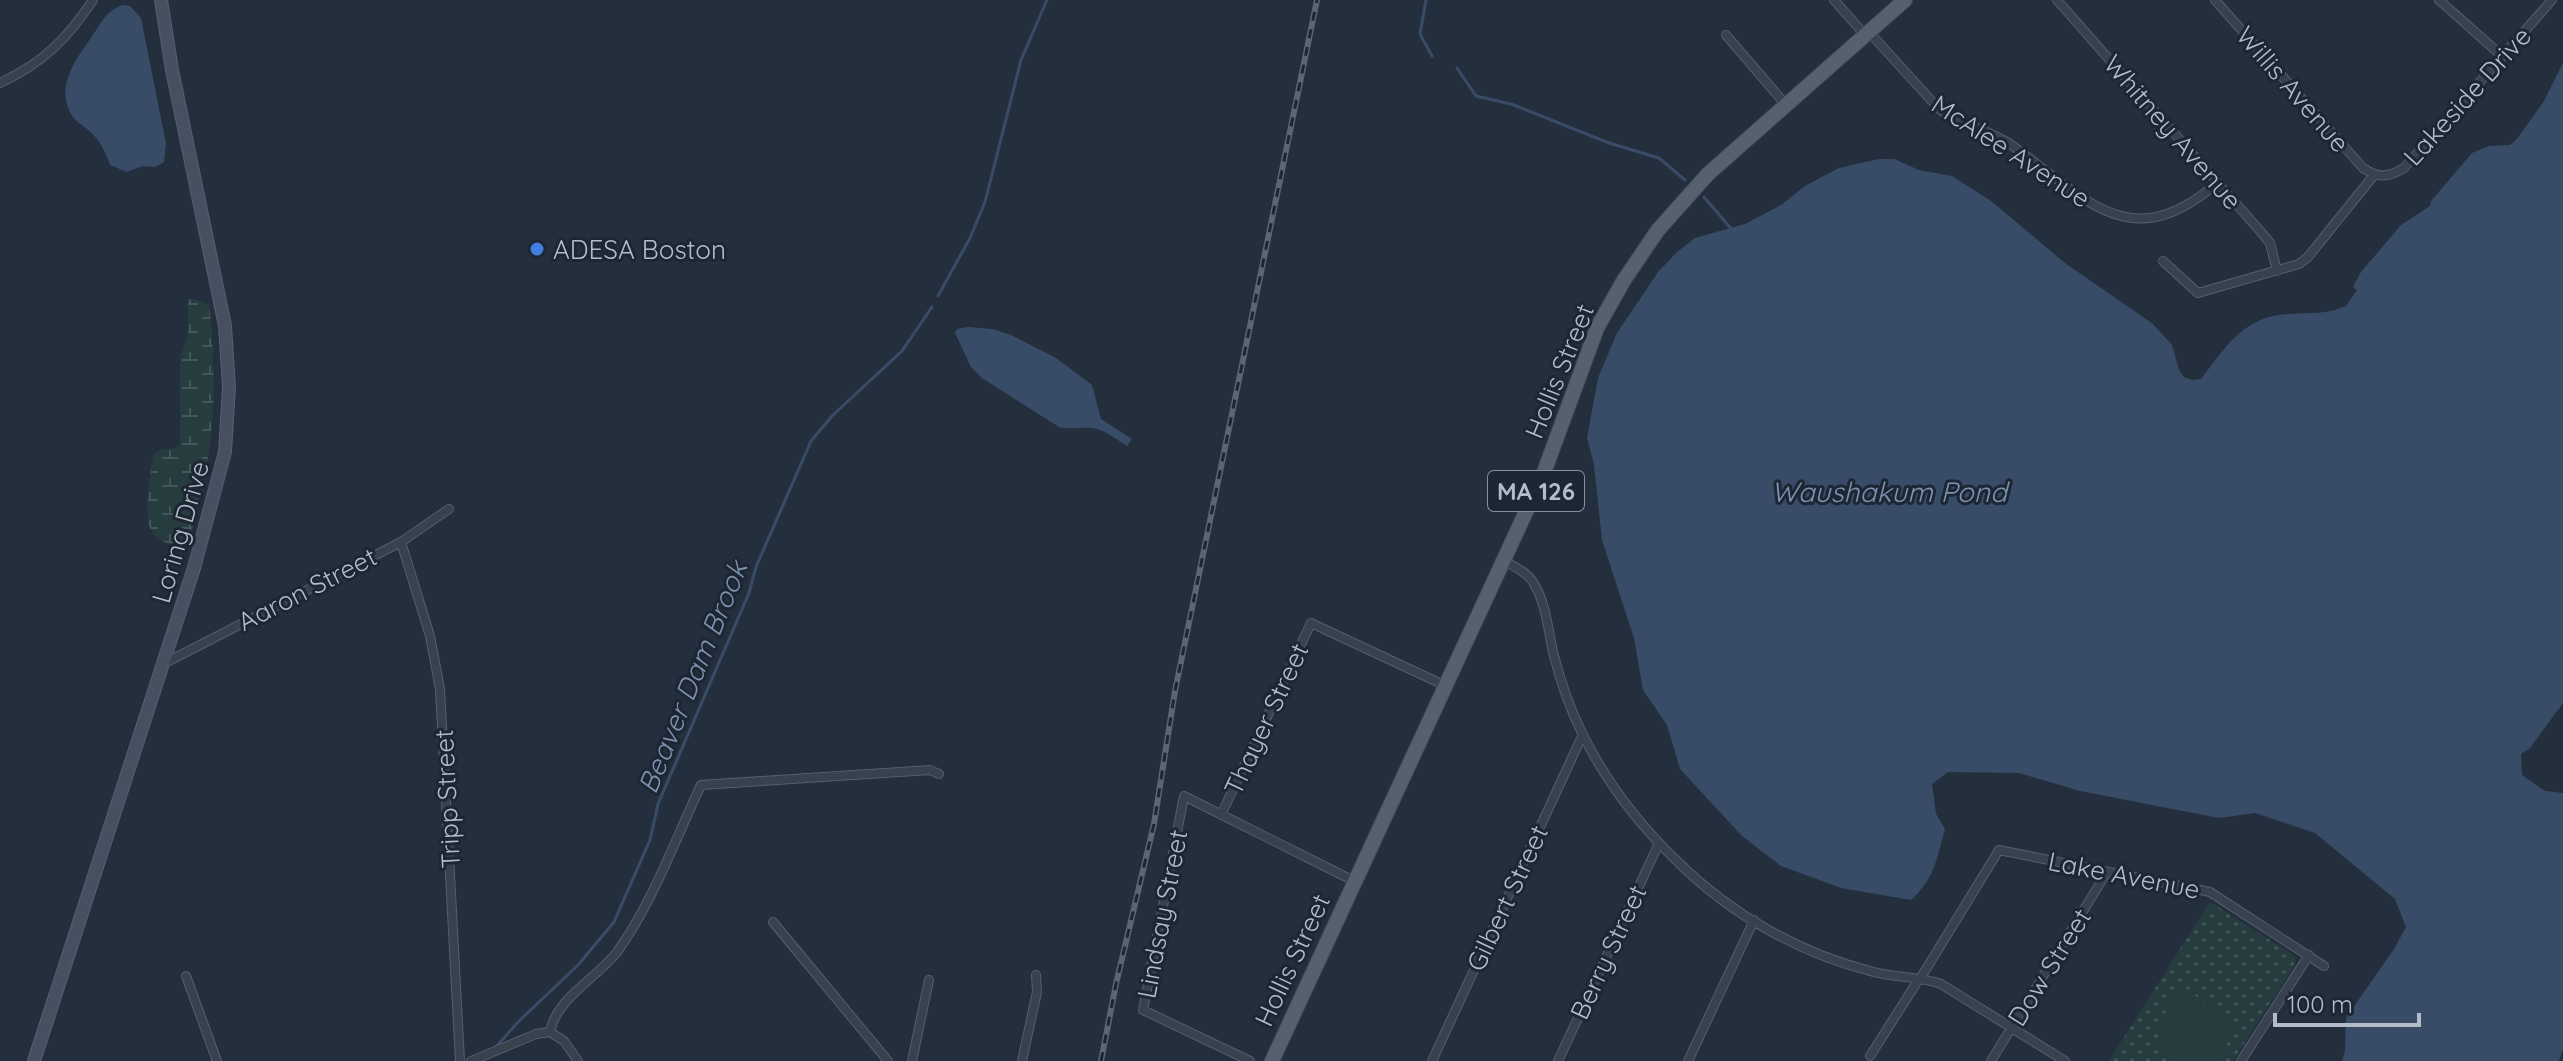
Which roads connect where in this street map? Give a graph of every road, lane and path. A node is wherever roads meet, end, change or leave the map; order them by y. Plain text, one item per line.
1 (93, 0) edge
2 (161, 0) edge
3 (1834, 0) edge
4 (1905, 0) edge
5 (2057, 0) edge
6 (2215, 0) edge
7 (2439, 0) edge
8 (2552, 0) edge
9 (1867, 34) junction
10 (1726, 35) dead end
11 (2502, 56) junction
12 (0, 83) edge
13 (1786, 105) junction
14 (2374, 175) junction
15 (2217, 183) junction
16 (2163, 261) dead end
17 (2277, 271) junction
18 (449, 509) dead end
19 (401, 542) junction
20 (1504, 561) junction
21 (163, 664) junction
22 (1446, 686) junction
23 (1583, 734) junction
24 (939, 774) dead end
25 (1221, 815) junction
26 (1659, 843) junction
27 (2107, 872) junction
28 (1356, 882) junction
29 (1754, 920) junction
30 (773, 922) dead end
31 (2309, 955) junction
32 (2324, 966) dead end
33 (1036, 975) dead end
34 (186, 976) dead end
35 (1919, 979) junction
36 (929, 980) dead end
37 (2012, 1027) junction
38 (550, 1032) junction
39 (1870, 1056) dead end
40 (474, 1060) edge
41 (34, 1061) edge
42 (217, 1061) edge
43 (460, 1061) edge
44 (578, 1061) edge
45 (888, 1061) edge
46 (912, 1061) edge
47 (1022, 1061) edge
48 (1250, 1061) edge
49 (1272, 1061) edge
50 (1432, 1061) edge
51 (1558, 1061) edge
52 (1688, 1061) edge
53 (1991, 1061) edge
54 (2065, 1061) edge
55 (2241, 1061) edge

1 - 12 street
2 - 21 street, Loring Drive
3 - 9 street, McAlee Avenue
4 - 9 main road, Hollis Street / MA 126
5 - 15 street, Whitney Avenue
6 - 14 street, Willis Avenue
7 - 11 street
8 - 11 street, Lakeside Drive
9 - 13 main road, Hollis Street / MA 126
9 - 15 street, McAlee Avenue
10 - 13 street
11 - 14 street, Lakeside Drive
13 - 20 main road, Hollis Street / MA 126
14 - 17 street
15 - 17 street, Whitney Avenue
16 - 17 street
18 - 19 street, Aaron Street
19 - 21 street, Aaron Street
19 - 43 street, Tripp Street
20 - 22 main road, Hollis Street / MA 126
20 - 23 street
21 - 41 street, Loring Drive
22 - 25 street, Thayer Street
22 - 28 main road, Hollis Street / MA 126
23 - 26 street
23 - 50 street, Gilbert Street
24 - 38 street
25 - 28 street
25 - 48 street, Lindsay Street
26 - 29 street
26 - 51 street, Berry Street
27 - 31 street, Lake Avenue
27 - 35 street, Lake Avenue
27 - 37 street, Dow Street
28 - 49 main road, Hollis Street / MA 126
29 - 35 street
29 - 52 street
30 - 45 street
31 - 32 street, Lake Avenue
31 - 55 street
33 - 47 street
34 - 42 street
35 - 37 street
35 - 39 street
36 - 46 street
37 - 53 street, Dow Street
37 - 54 street
38 - 40 street
38 - 44 street

